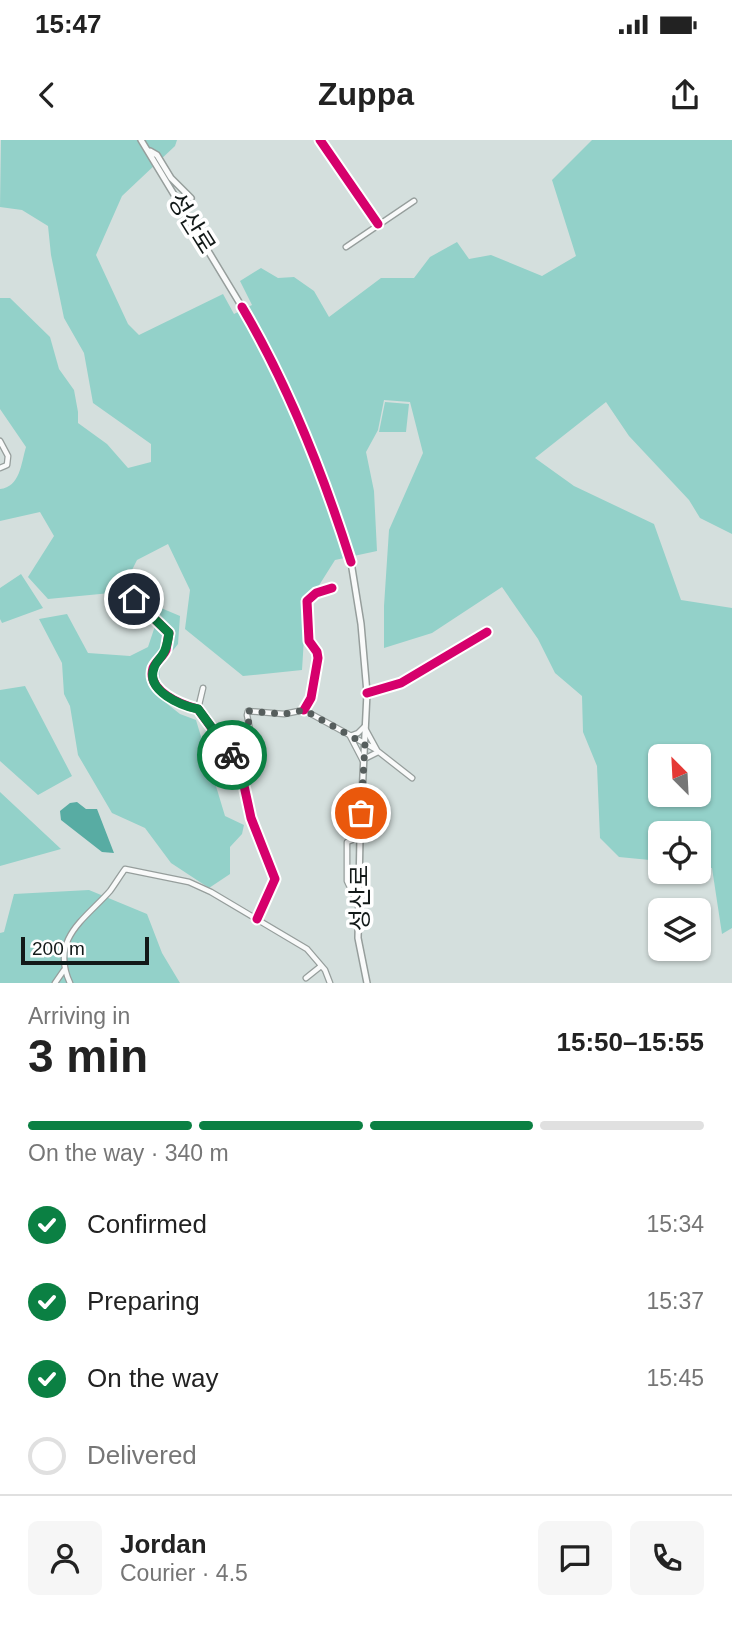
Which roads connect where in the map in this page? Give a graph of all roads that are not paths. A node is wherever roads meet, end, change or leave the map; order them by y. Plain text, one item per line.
1 (141, 140) edge
2 (320, 140) edge
3 (146, 149) junction
4 (191, 198) dead end
5 (414, 201) dead end
6 (378, 224) junction
7 (346, 247) dead end
8 (242, 307) tunnel mouth
9 (0, 441) edge
10 (0, 468) edge
11 (351, 562) tunnel mouth
12 (332, 588) dead end
13 (134, 599) dead end
14 (487, 632) dead end
15 (203, 688) dead end
16 (367, 692) junction
17 (198, 709) junction
18 (304, 710) junction
19 (366, 727) junction
20 (350, 736) junction
21 (365, 744) junction
22 (378, 752) junction
23 (235, 761) junction
24 (364, 762) junction
25 (412, 778) dead end
26 (360, 837) junction
27 (359, 905) junction
28 (257, 919) junction
29 (321, 966) junction
30 (64, 970) junction
31 (306, 978) dead end
32 (55, 983) edge
33 (70, 983) edge
34 (330, 983) edge
35 (367, 983) edge

1 - 3 main road, 성산로
2 - 6 street
3 - 4 main road
3 - 8 main road, 성산로
5 - 6 street
6 - 7 street
9 - 10 street
11 - 16 main road, 성산로
12 - 18 street
13 - 17 street
14 - 16 street
15 - 17 street
16 - 19 main road, 성산로
17 - 23 street
18 - 20 street
18 - 23 street
19 - 20 street
19 - 21 main road, 성산로
19 - 22 street
20 - 21 street
20 - 24 street
21 - 22 street
21 - 24 main road, 성산로
22 - 24 street
22 - 25 street
23 - 28 street
24 - 26 main road, 성산로
26 - 27 main road, 성산로
26 - 27 street
27 - 35 main road, 성산로
28 - 29 street
28 - 30 street
29 - 31 street
29 - 34 street
30 - 32 street
30 - 33 street

